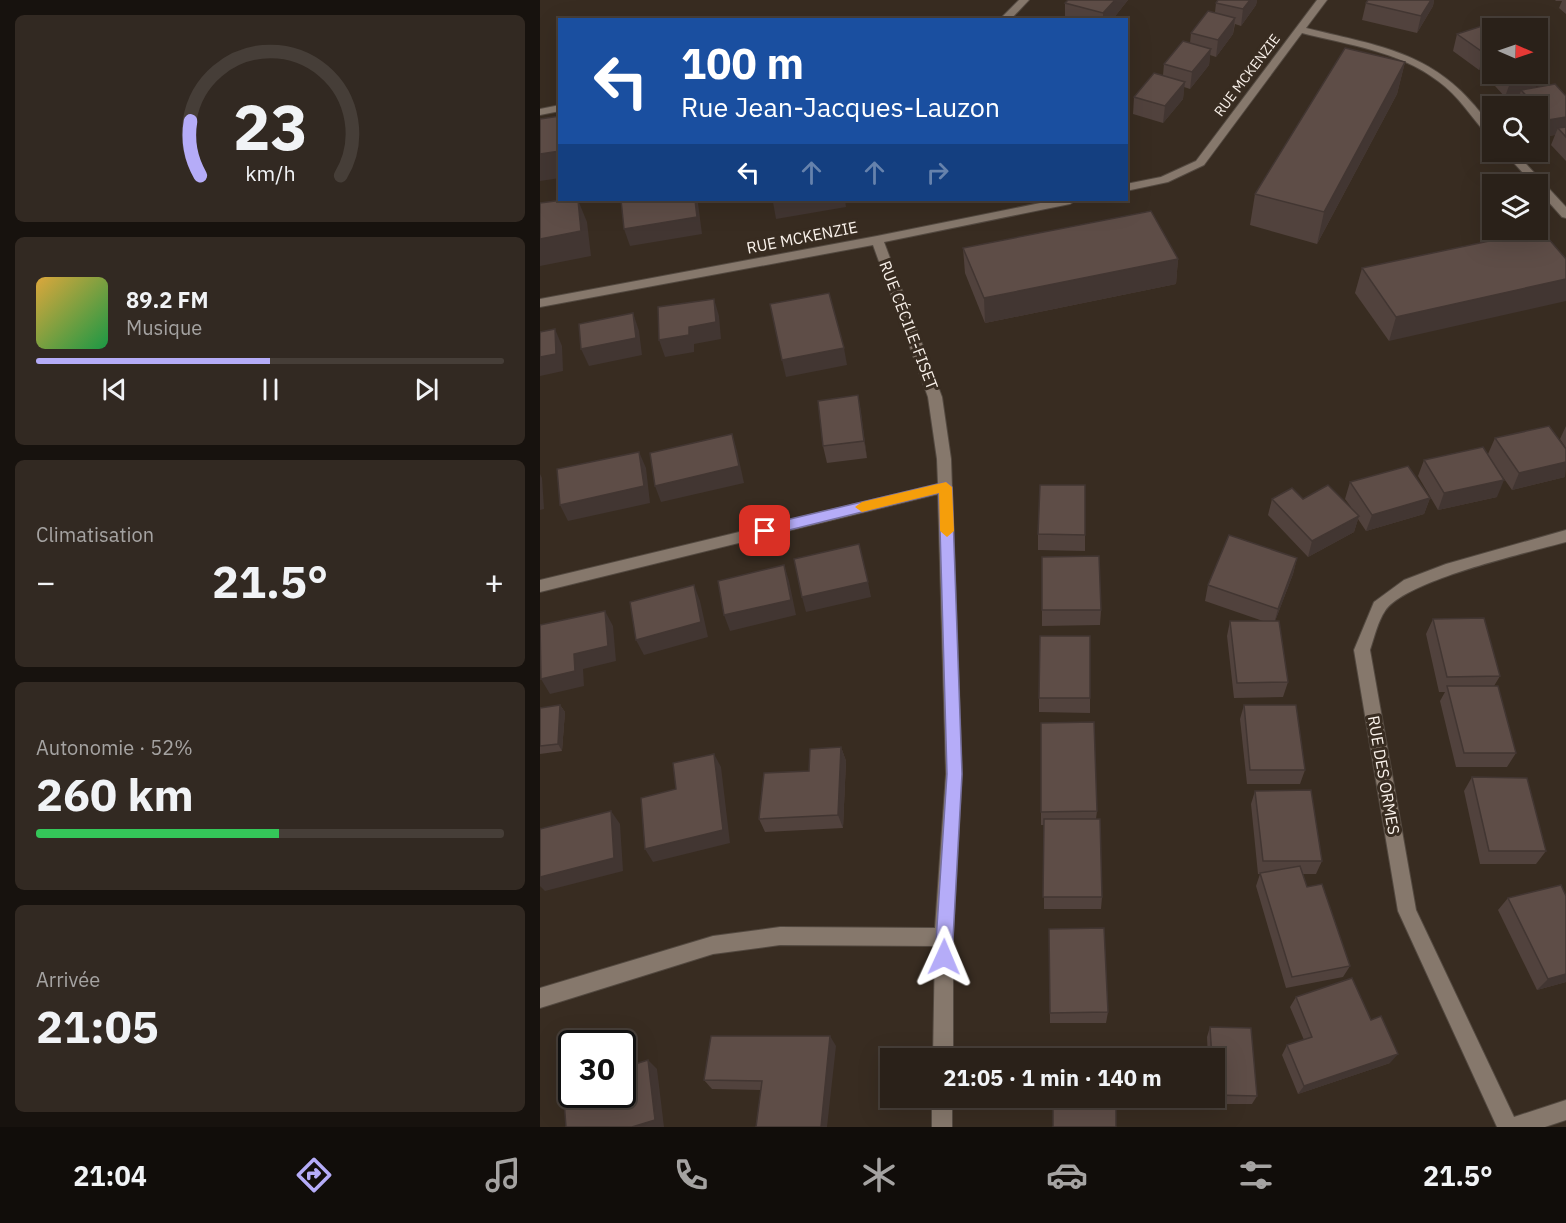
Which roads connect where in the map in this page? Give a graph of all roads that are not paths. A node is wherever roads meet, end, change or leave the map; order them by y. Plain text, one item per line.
1 (1024, 0) edge
2 (1322, 0) edge
3 (1006, 18) edge
4 (1300, 30) junction
5 (558, 108) edge
6 (540, 112) edge
7 (1482, 123) edge
8 (1518, 162) edge
9 (1128, 188) edge
10 (1065, 201) edge
11 (1566, 214) edge
12 (877, 240) junction
13 (540, 303) edge
14 (946, 487) junction
15 (1566, 536) edge
16 (540, 586) edge
17 (944, 936) junction
18 (540, 998) edge
19 (943, 1048) edge
20 (942, 1108) edge
21 (1566, 1110) edge
22 (942, 1127) edge
23 (1508, 1127) edge
24 (1513, 1127) edge

1 - 3 street
2 - 4 street, RUE MCKENZIE
4 - 7 street
4 - 9 street, RUE MCKENZIE
5 - 6 street
8 - 11 street
10 - 12 street, RUE MCKENZIE
12 - 13 street, RUE MCKENZIE
12 - 14 street, RUE CÉCILE-FISET
14 - 16 street
14 - 17 street, RUE CÉCILE-FISET
15 - 23 street, RUE DES ORMES
17 - 18 street
17 - 19 street, RUE CÉCILE-FISET
20 - 22 street
21 - 24 street

